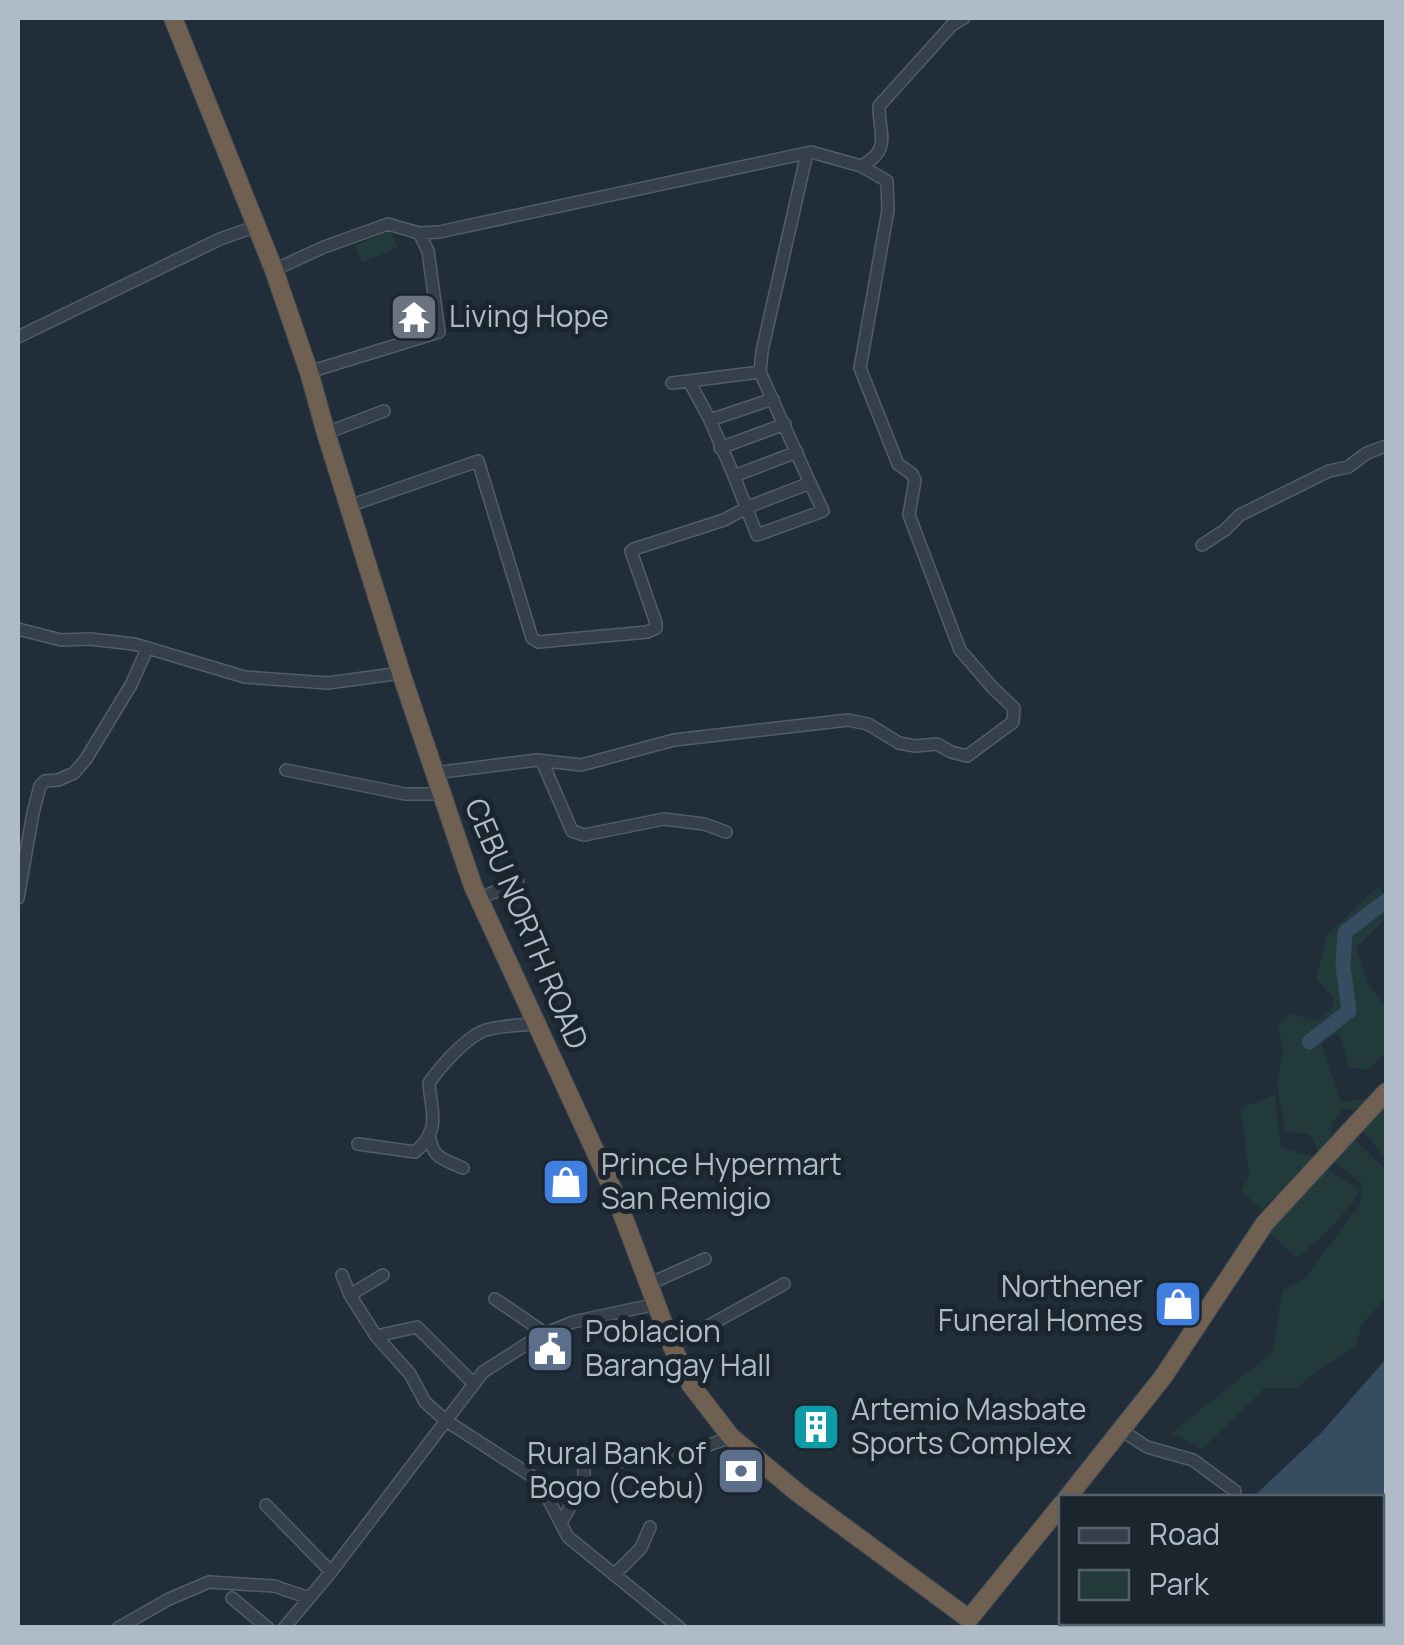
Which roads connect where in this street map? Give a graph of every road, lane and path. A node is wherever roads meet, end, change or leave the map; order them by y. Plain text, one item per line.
1 (173, 18) edge
2 (964, 18) edge
3 (807, 153) junction
4 (861, 166) junction
5 (257, 226) junction
6 (439, 232) junction
7 (419, 233) junction
8 (428, 251) junction
9 (274, 270) junction
10 (18, 337) edge
11 (309, 372) junction
12 (760, 372) junction
13 (689, 381) junction
14 (672, 383) dead end
15 (773, 399) junction
16 (384, 411) dead end
17 (710, 420) junction
18 (786, 424) junction
19 (326, 433) junction
20 (1386, 446) edge
21 (720, 448) junction
22 (797, 452) junction
23 (734, 476) junction
24 (810, 483) junction
25 (349, 506) junction
26 (748, 508) junction
27 (1202, 545) dead end
28 (18, 629) edge
29 (147, 649) junction
30 (401, 673) junction
31 (542, 761) junction
32 (286, 770) dead end
33 (434, 773) junction
34 (441, 794) junction
35 (726, 832) dead end
36 (518, 882) dead end
37 (18, 898) edge
38 (478, 898) junction
39 (536, 1024) junction
40 (1386, 1092) edge
41 (429, 1134) junction
42 (358, 1144) dead end
43 (463, 1168) dead end
44 (705, 1259) dead end
45 (342, 1275) dead end
46 (383, 1275) dead end
47 (649, 1284) junction
48 (784, 1284) dead end
49 (350, 1294) junction
50 (495, 1299) dead end
51 (657, 1304) junction
52 (546, 1333) junction
53 (376, 1336) junction
54 (672, 1346) junction
55 (474, 1384) junction
56 (446, 1420) junction
57 (1121, 1430) junction
58 (730, 1437) junction
59 (614, 1462) dead end
60 (584, 1470) dead end
61 (1235, 1492) dead end
62 (1068, 1495) edge
63 (266, 1505) dead end
64 (1059, 1508) edge
65 (561, 1523) junction
66 (650, 1527) dead end
67 (331, 1572) junction
68 (614, 1575) junction
69 (232, 1598) dead end
70 (309, 1598) junction
71 (974, 1623) edge
72 (118, 1628) edge
73 (268, 1628) edge
74 (284, 1628) edge
75 (680, 1628) edge

1 - 5 highway, CEBU NORTH ROAD
2 - 4 street
3 - 4 street
3 - 6 street
3 - 12 street
4 - 31 street
5 - 9 highway, CEBU NORTH ROAD
5 - 10 street
6 - 7 street
6 - 8 street
7 - 8 street
7 - 9 street
8 - 11 street
9 - 11 highway, CEBU NORTH ROAD
11 - 19 highway, CEBU NORTH ROAD
12 - 13 street
12 - 15 street
13 - 14 street
13 - 17 street
15 - 17 street
15 - 18 street
16 - 19 street
17 - 21 street
18 - 21 street
18 - 22 street
19 - 25 highway, CEBU NORTH ROAD
20 - 27 street
21 - 23 street
22 - 23 street
22 - 24 street
23 - 26 street
24 - 26 street
24 - 26 street
25 - 26 street
25 - 30 highway, CEBU NORTH ROAD
28 - 29 street
29 - 30 street
29 - 37 street
30 - 33 highway, CEBU NORTH ROAD
31 - 33 street
31 - 35 street
32 - 34 street
33 - 34 highway, CEBU NORTH ROAD
34 - 38 highway, CEBU NORTH ROAD
36 - 38 street
38 - 39 highway, CEBU NORTH ROAD
39 - 41 street
39 - 47 highway, CEBU NORTH ROAD
40 - 57 highway
41 - 42 street
41 - 43 street
44 - 47 street
45 - 49 street
46 - 49 street
47 - 51 highway, CEBU NORTH ROAD
48 - 54 street
49 - 53 street
50 - 52 street
51 - 52 street
51 - 54 highway, CEBU NORTH ROAD
52 - 55 street
53 - 55 street
53 - 56 street
54 - 58 highway, CEBU NORTH ROAD
55 - 56 street
56 - 65 street
56 - 67 street
57 - 61 street
57 - 62 highway
58 - 59 street
58 - 71 highway, CEBU NORTH ROAD
60 - 65 street
63 - 67 street
64 - 71 highway
65 - 68 street
66 - 68 street
67 - 70 street
68 - 75 street
69 - 73 street
70 - 72 street
70 - 74 street

